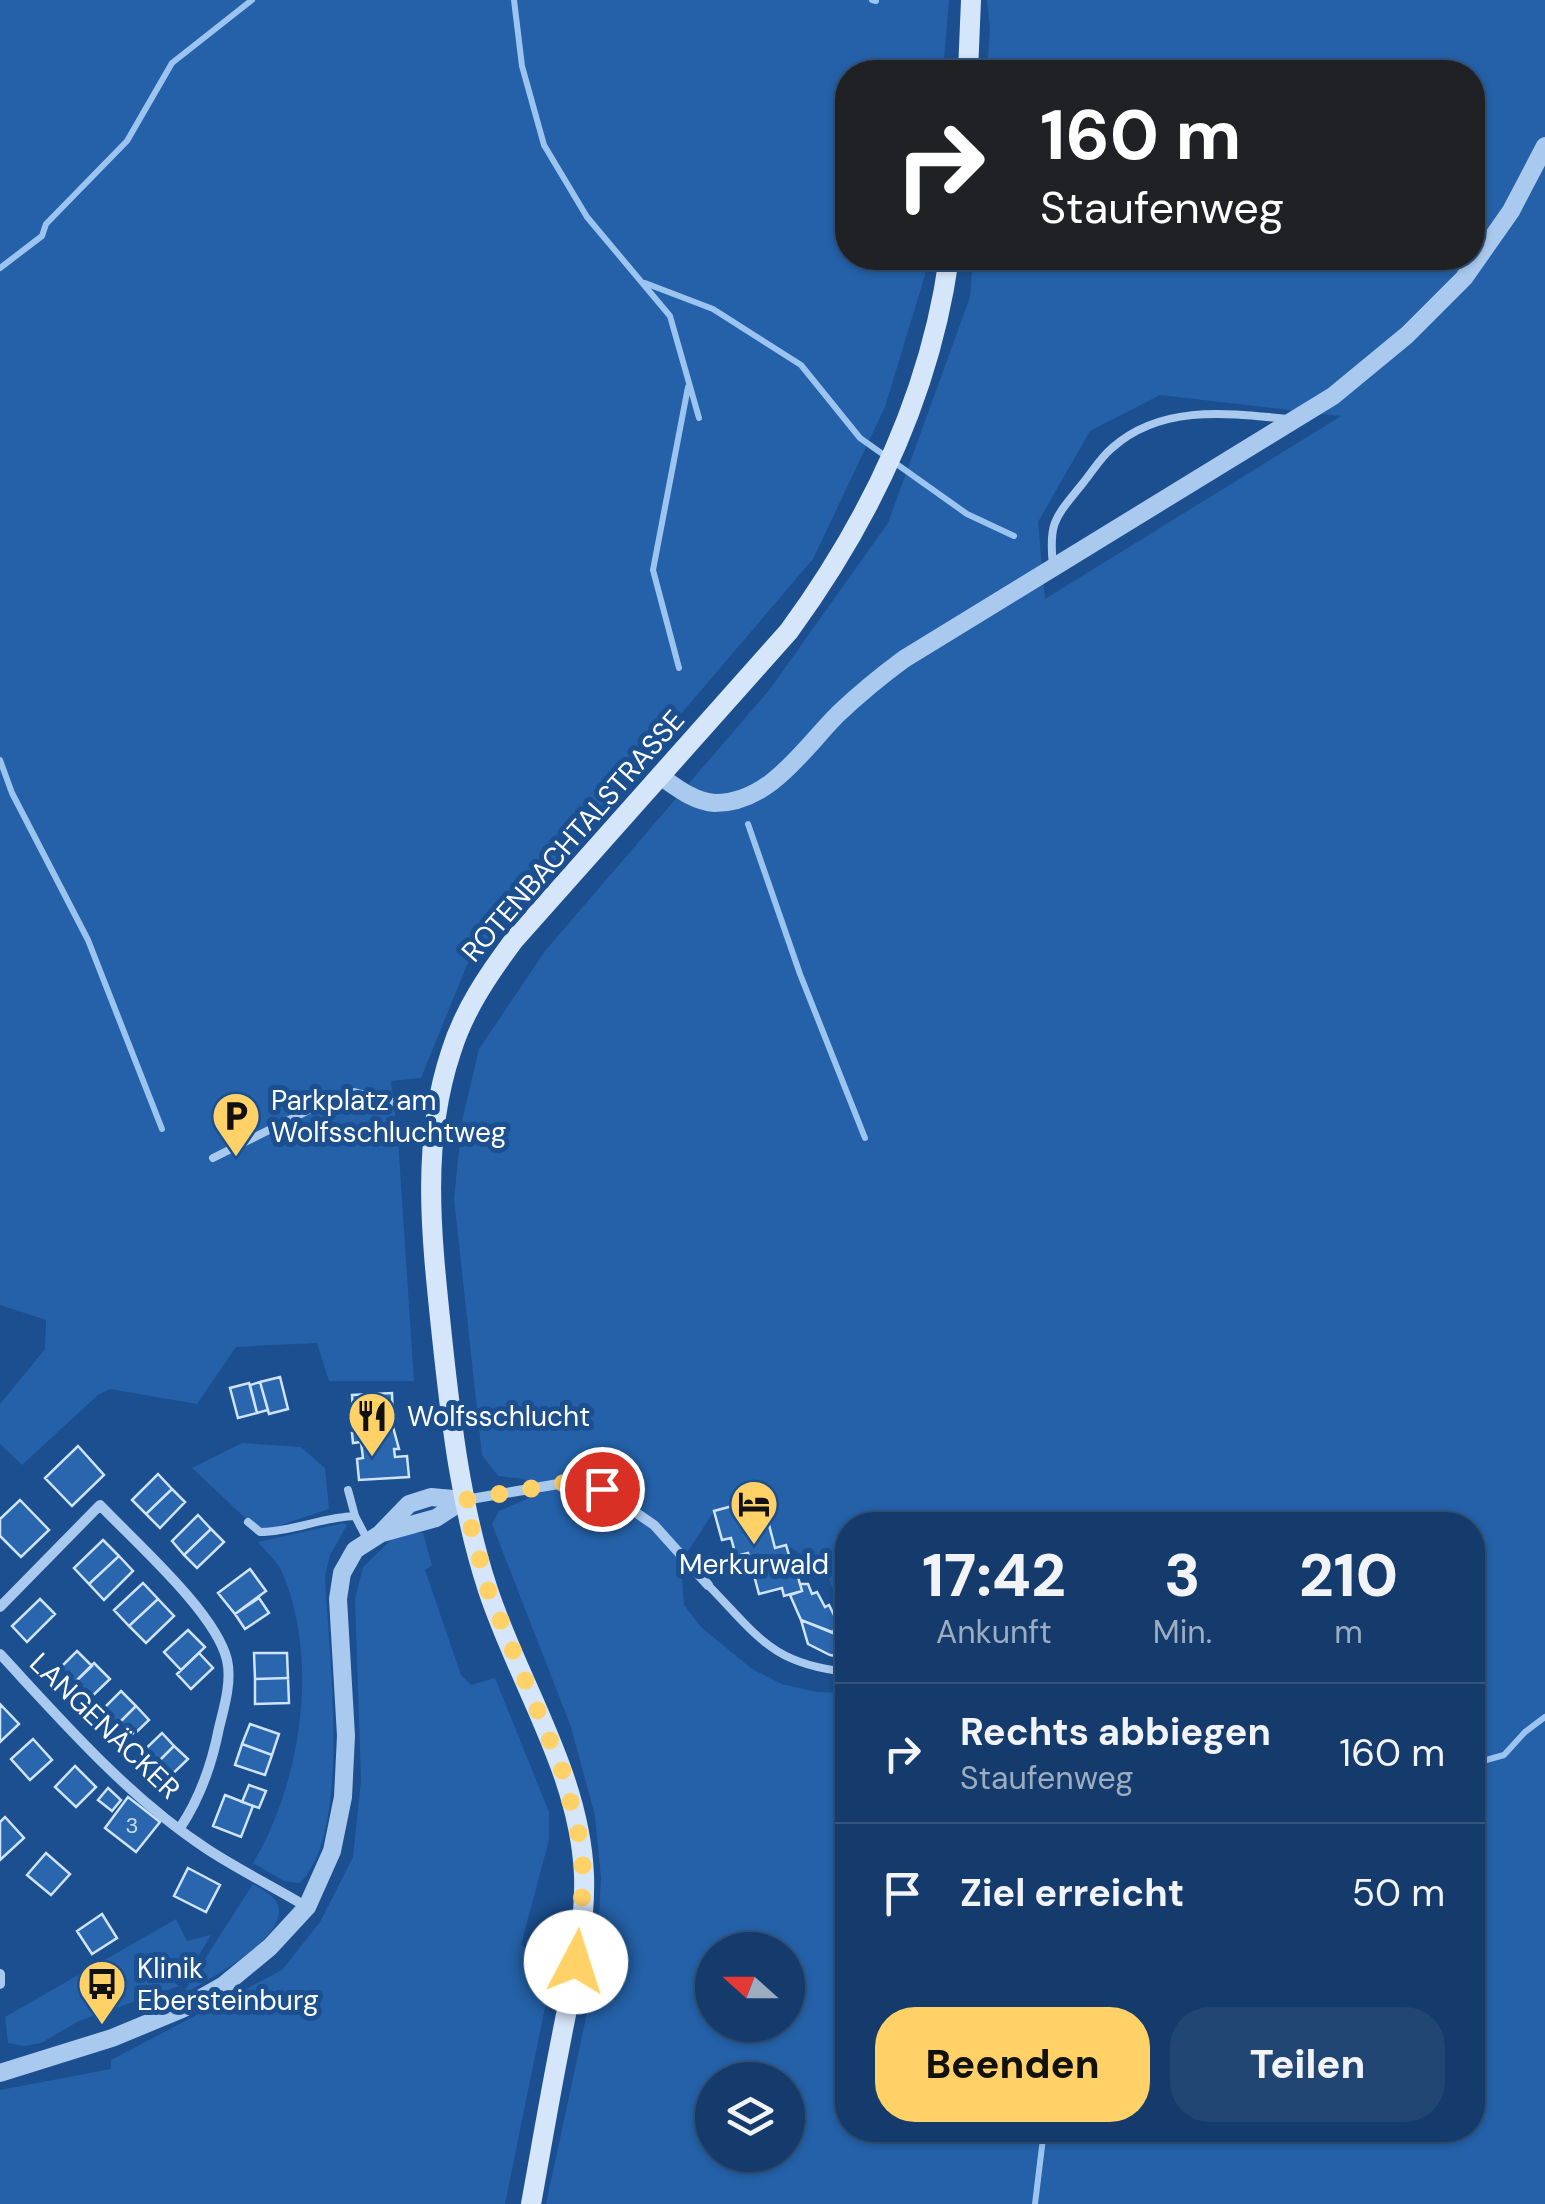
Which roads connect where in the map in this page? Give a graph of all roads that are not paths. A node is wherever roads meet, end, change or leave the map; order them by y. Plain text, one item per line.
1 (971, 0) edge
2 (968, 60) edge
3 (1545, 146) edge
4 (1485, 248) edge
5 (947, 270) edge
6 (1470, 270) edge
7 (1298, 420) junction
8 (1054, 565) junction
9 (660, 776) junction
10 (436, 1113) junction
11 (214, 1158) dead end
12 (348, 1490) dead end
13 (464, 1500) junction
14 (355, 1516) junction
15 (248, 1522) dead end
16 (374, 1538) junction
17 (708, 1585) joint
18 (0, 1607) edge
19 (0, 1654) edge
20 (835, 1670) edge
21 (180, 1828) junction
22 (307, 1906) junction
23 (0, 1974) edge
24 (0, 1984) edge
25 (0, 2072) edge
26 (531, 2204) edge

1 - 2 main road
3 - 4 street
5 - 9 main road, ROTENBACHTALSTRASSE
6 - 7 street
7 - 8 street
7 - 8 lane
8 - 9 street
9 - 10 main road, ROTENBACHTALSTRASSE
10 - 11 lane
10 - 13 main road, ROTENBACHTALSTRASSE
12 - 14 lane
13 - 16 street
13 - 17 street
13 - 26 main road, ROTENBACHTALSTRASSE
14 - 15 lane
14 - 16 lane
16 - 22 street
17 - 20 lane
18 - 21 street, LANGENÄCKER
19 - 21 street, LANGENÄCKER
21 - 22 street, LANGENÄCKER
22 - 25 street
23 - 24 street

